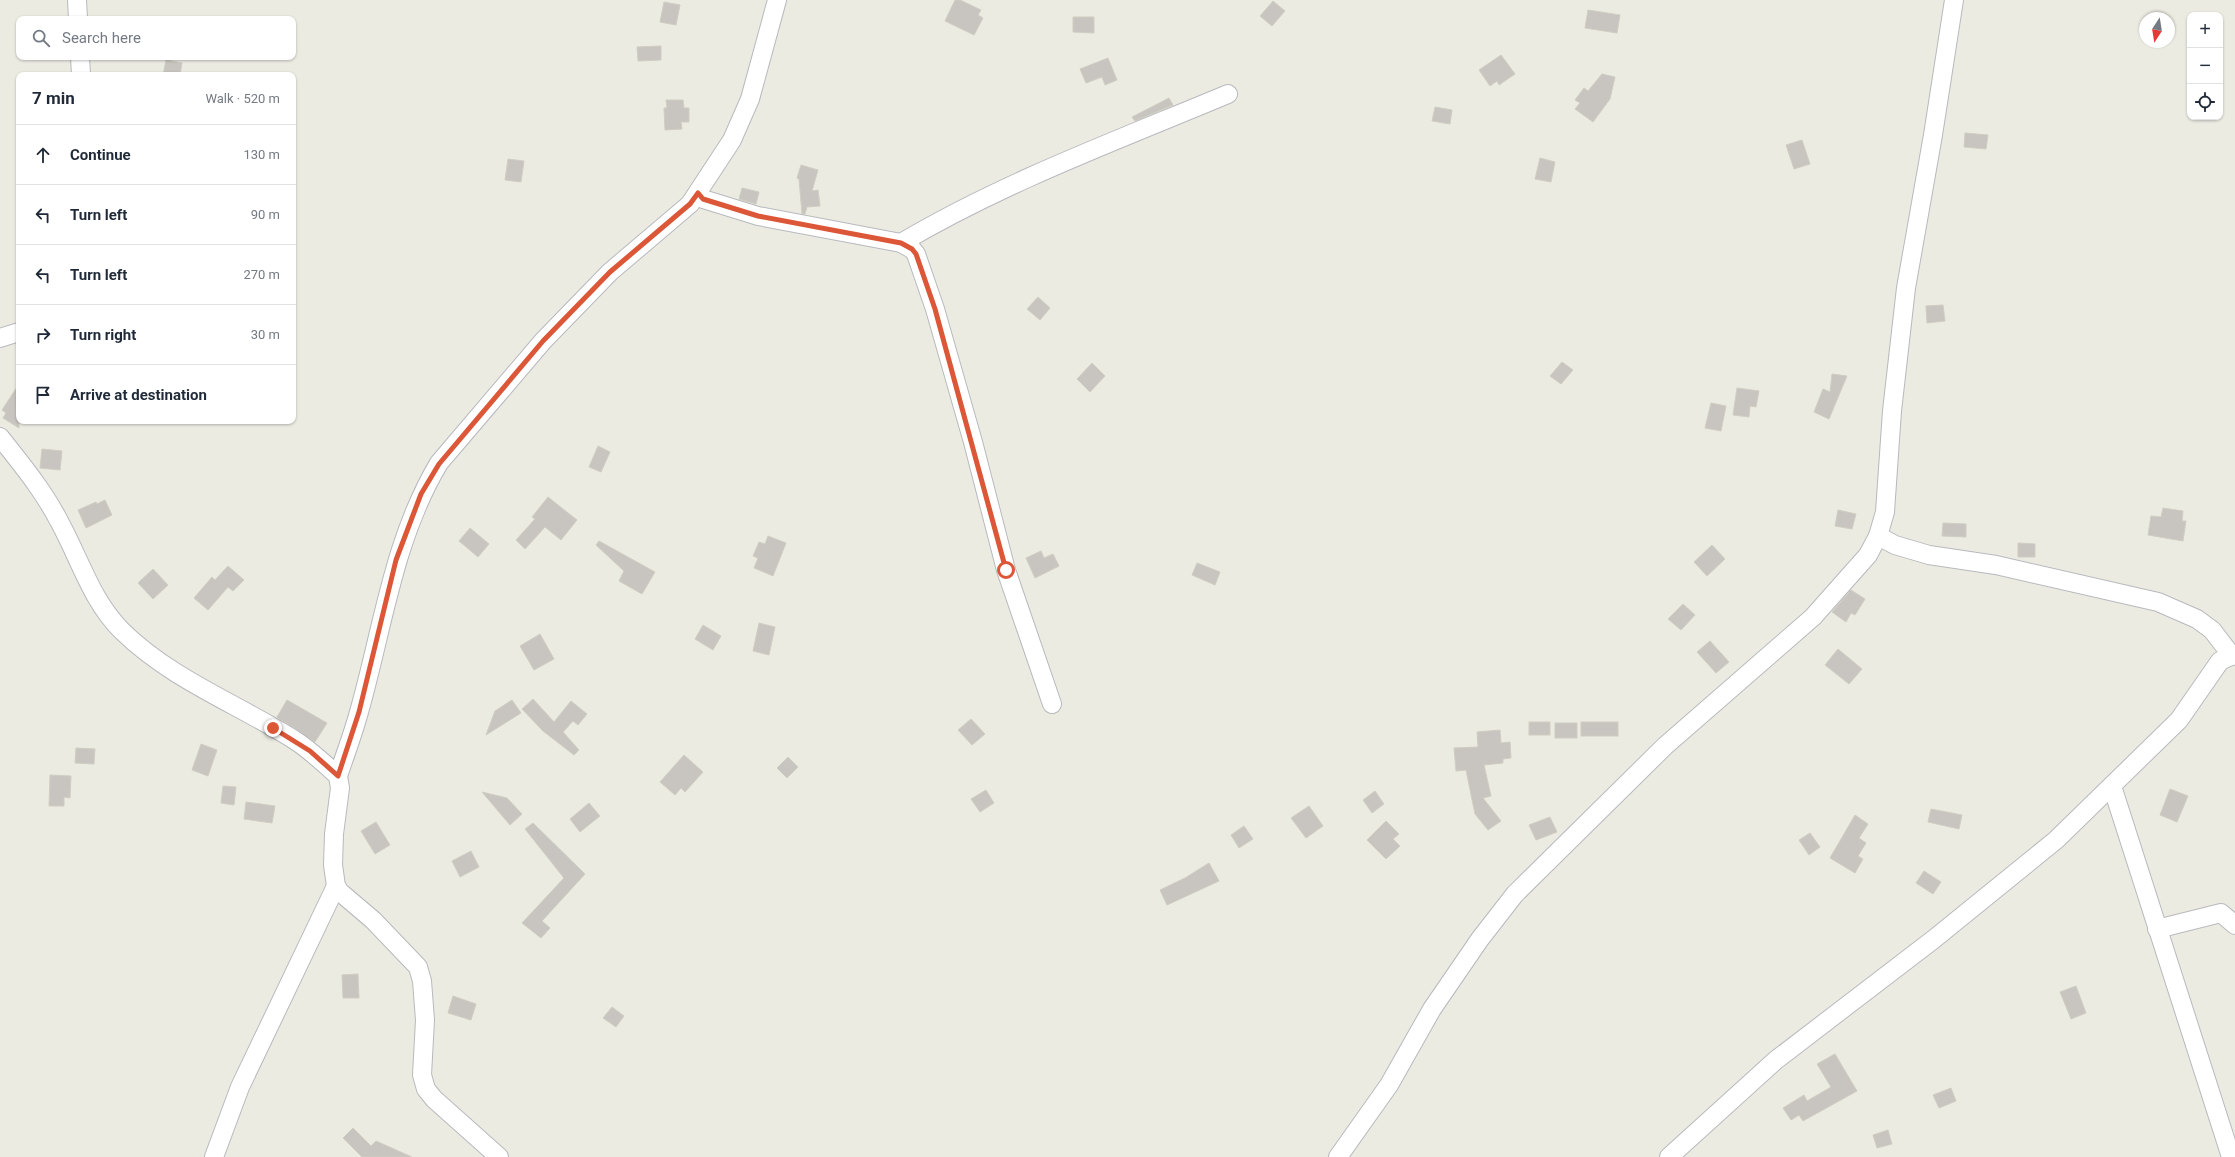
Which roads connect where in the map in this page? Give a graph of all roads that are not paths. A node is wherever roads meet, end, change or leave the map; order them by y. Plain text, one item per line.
1 (78, 0) edge
2 (777, 0) edge
3 (1954, 0) edge
4 (78, 16) edge
5 (80, 60) edge
6 (80, 72) edge
7 (1228, 94) dead end
8 (698, 193) junction
9 (901, 243) junction
10 (16, 333) edge
11 (0, 338) edge
12 (0, 437) edge
13 (1878, 536) junction
14 (2233, 655) edge
15 (1052, 704) dead end
16 (338, 776) junction
17 (2112, 786) junction
18 (336, 886) junction
19 (2235, 925) edge
20 (2157, 929) junction
21 (214, 1157) edge
22 (499, 1157) edge
23 (1338, 1157) edge
24 (1669, 1157) edge
25 (2231, 1157) edge

1 - 4 street
2 - 8 street
3 - 13 street
5 - 6 street
7 - 9 street
8 - 9 street
8 - 16 street
9 - 15 street
10 - 11 street
12 - 16 street
13 - 14 street
13 - 23 street
14 - 17 street
16 - 18 street
17 - 20 street
17 - 24 street
18 - 21 street
18 - 22 street
19 - 20 street
20 - 25 street

